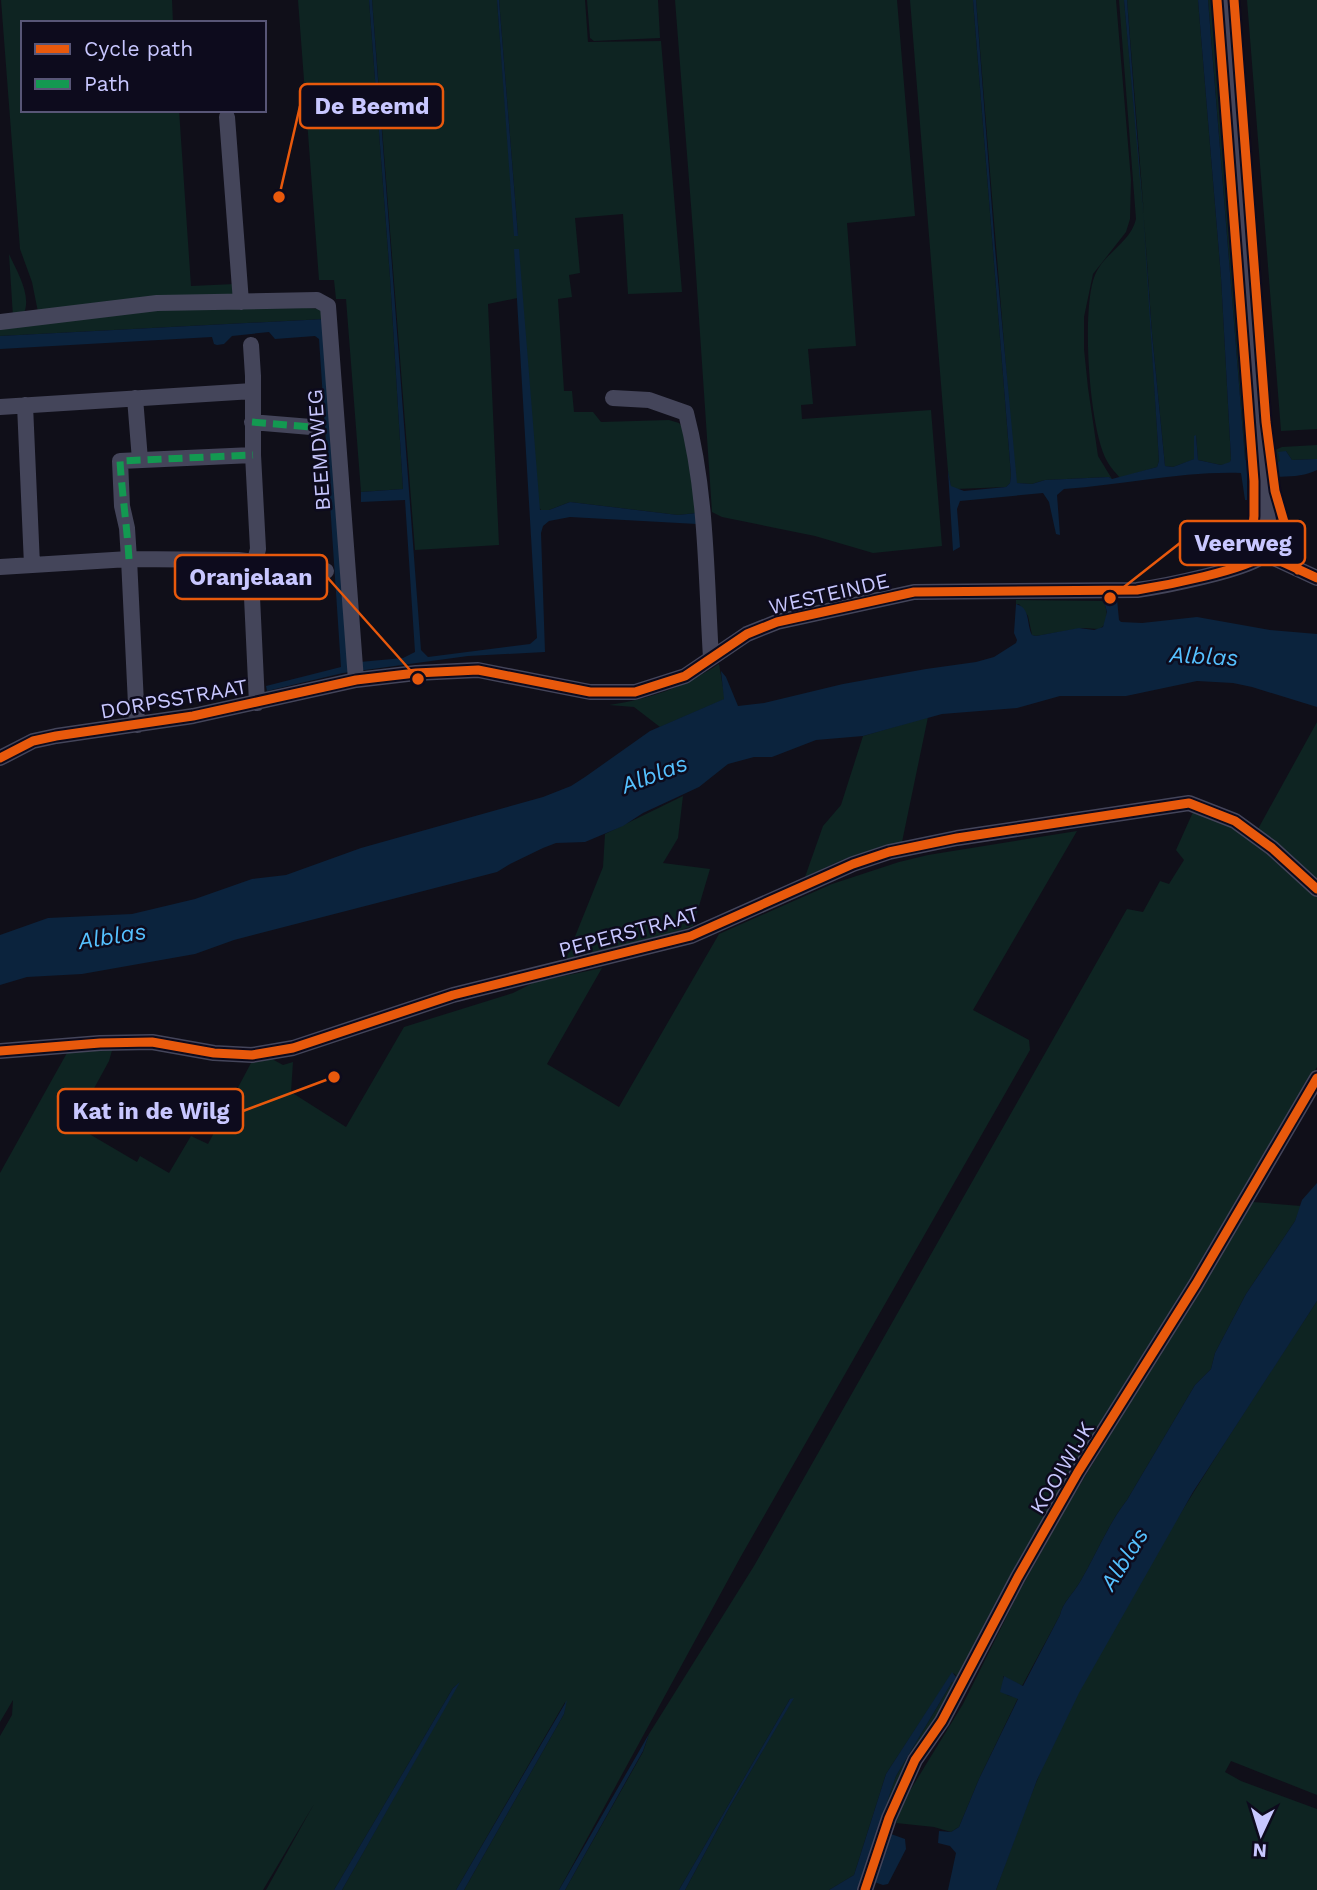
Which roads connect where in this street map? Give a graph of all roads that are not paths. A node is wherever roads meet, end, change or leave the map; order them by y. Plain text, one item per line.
1 (1226, 0) edge
2 (227, 117) dead end
3 (241, 302) junction
4 (0, 322) edge
5 (251, 345) dead end
6 (253, 391) junction
7 (135, 398) junction
8 (613, 398) dead end
9 (25, 405) junction
10 (0, 407) edge
11 (252, 422) junction
12 (311, 427) dead end
13 (253, 455) junction
14 (140, 460) junction
15 (1265, 554) junction
16 (130, 559) junction
17 (33, 565) junction
18 (0, 567) edge
19 (253, 569) junction
20 (326, 571) dead end
21 (1317, 578) edge
22 (711, 659) junction
23 (356, 680) junction
24 (257, 703) junction
25 (137, 725) junction
26 (0, 758) edge
27 (1317, 889) edge
28 (0, 1051) edge
29 (1317, 1078) edge
30 (865, 1890) edge

1 - 15 street
2 - 3 street
3 - 4 street, BEEMDWEG
3 - 23 street, BEEMDWEG
5 - 6 street
6 - 7 street
6 - 11 street
7 - 9 street
7 - 14 street
8 - 22 street
9 - 10 street
9 - 17 street
11 - 12 street
11 - 13 street
13 - 14 street
13 - 19 street
14 - 16 street
15 - 21 street
15 - 22 street, WESTEINDE
16 - 17 street
16 - 19 street
16 - 25 street
17 - 18 street
19 - 20 street
19 - 24 street
22 - 23 street, WESTEINDE
23 - 24 street, DORPSSTRAAT
24 - 25 street, DORPSSTRAAT
25 - 26 street, DORPSSTRAAT
27 - 28 street, PEPERSTRAAT
29 - 30 street, KOOIWIJK

